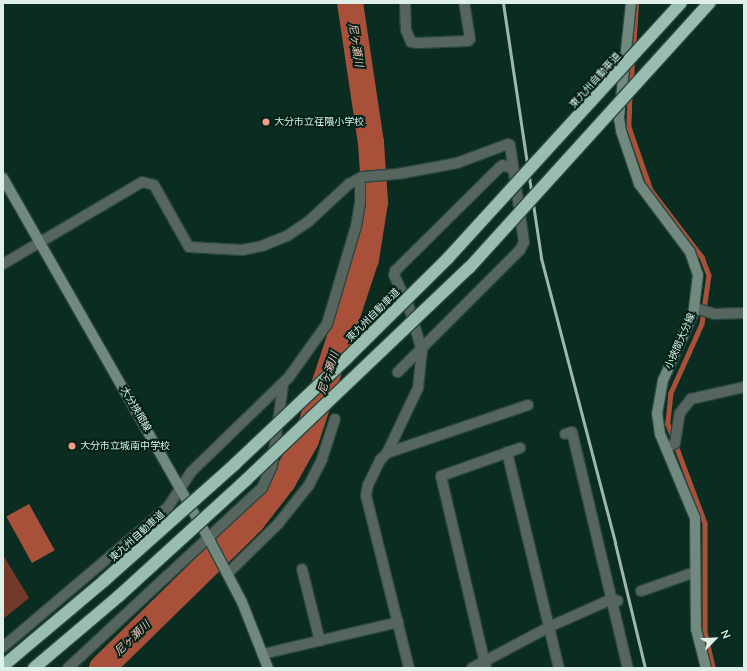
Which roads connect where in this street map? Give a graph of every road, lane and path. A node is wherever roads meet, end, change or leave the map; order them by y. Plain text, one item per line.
1 (405, 3) edge
2 (464, 3) edge
3 (632, 3) edge
4 (681, 3) edge
5 (709, 3) edge
6 (513, 169) junction
7 (3, 178) edge
8 (360, 178) junction
9 (40, 242) junction
10 (3, 264) edge
11 (695, 308) junction
12 (744, 314) edge
13 (422, 351) junction
14 (398, 372) dead end
15 (283, 386) junction
16 (744, 387) edge
17 (528, 405) dead end
18 (335, 419) dead end
19 (565, 434) dead end
20 (520, 448) dead end
21 (666, 448) junction
22 (508, 452) junction
23 (387, 453) junction
24 (180, 486) junction
25 (209, 539) junction
26 (302, 569) dead end
27 (695, 572) junction
28 (228, 573) junction
29 (641, 591) dead end
30 (615, 600) junction
31 (398, 622) junction
32 (549, 627) junction
33 (320, 641) junction
34 (3, 647) edge
35 (263, 654) junction
36 (485, 665) edge
37 (3, 666) edge
38 (34, 668) edge
39 (68, 668) edge
40 (268, 668) edge
41 (409, 668) edge
42 (472, 668) edge
43 (559, 668) edge
44 (628, 668) edge
45 (706, 668) edge

1 - 2 street
3 - 11 main road, 小挾間大分線
4 - 37 highway, 東九州自動車道, bridge
5 - 38 highway, bridge
6 - 8 street
6 - 13 street
6 - 13 street
7 - 9 main road, 大分挾間線
8 - 9 street
8 - 15 street
9 - 10 street
9 - 24 main road, 大分挾間線
11 - 12 street
11 - 21 main road, 小挾間大分線
13 - 14 street
13 - 23 street
15 - 24 street
15 - 25 street
16 - 21 street
17 - 23 street
18 - 28 street
19 - 30 street
20 - 22 street
21 - 27 main road, 小挾間大分線
22 - 32 street
22 - 36 street
23 - 31 street
24 - 25 main road, 大分挾間線
24 - 34 street
25 - 28 main road, 大分挾間線
25 - 39 street
26 - 33 street
27 - 29 street
27 - 45 main road, 小挾間大分線
28 - 35 main road, 大分挾間線
30 - 32 street
30 - 44 street
31 - 33 street
31 - 41 street
32 - 36 street
32 - 43 street
33 - 35 street
35 - 40 main road, 大分挾間線
36 - 42 street

